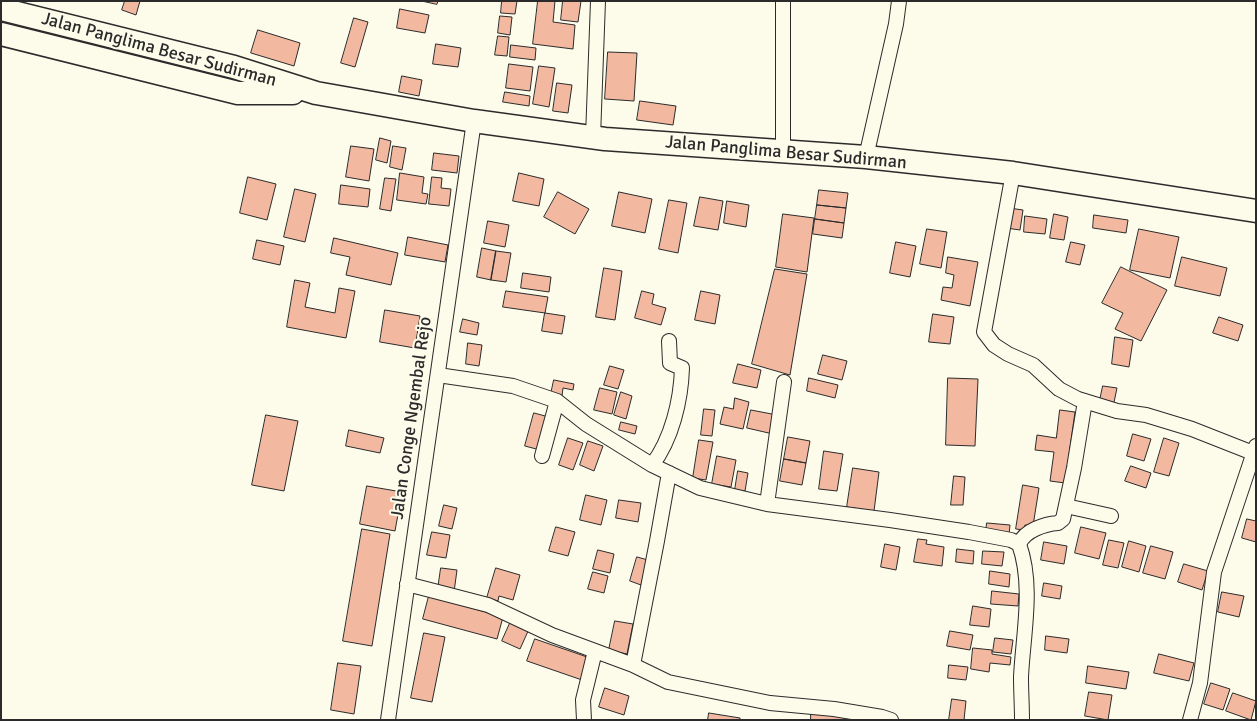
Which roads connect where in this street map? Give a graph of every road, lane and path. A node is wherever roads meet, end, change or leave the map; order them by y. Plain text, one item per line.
1 (598, 1) edge
2 (783, 1) edge
3 (899, 1) edge
4 (20, 8) edge
5 (1, 9) edge
6 (1, 34) edge
7 (316, 93) junction
8 (474, 121) junction
9 (593, 137) junction
10 (783, 152) junction
11 (866, 158) junction
12 (1012, 173) junction
13 (1256, 211) edge
14 (669, 342) dead end
15 (438, 375) junction
16 (784, 382) dead end
17 (558, 401) junction
18 (1085, 401) junction
19 (1255, 450) edge
20 (542, 456) dead end
21 (652, 465) junction
22 (669, 473) junction
23 (767, 504) junction
24 (1066, 506) junction
25 (1111, 516) dead end
26 (1020, 544) junction
27 (407, 584) junction
28 (595, 651) junction
29 (633, 665) junction
30 (583, 719) edge
31 (388, 720) edge
32 (891, 720) edge
33 (1022, 720) edge
34 (1190, 720) edge

1 - 9 street
2 - 10 street
3 - 11 street
4 - 5 main road, Jalan Panglima Besar Sudirman
4 - 7 main road, Jalan Panglima Besar Sudirman
6 - 7 main road, Jalan Panglima Besar Sudirman
7 - 8 main road, Jalan Panglima Besar Sudirman
8 - 9 main road, Jalan Panglima Besar Sudirman
8 - 15 street, Jalan Conge Ngembal Rejo
9 - 10 main road, Jalan Panglima Besar Sudirman
10 - 11 main road, Jalan Panglima Besar Sudirman
11 - 12 main road, Jalan Panglima Besar Sudirman
12 - 13 main road, Jalan Panglima Besar Sudirman
12 - 18 street
14 - 21 street
15 - 17 street
15 - 27 street, Jalan Conge Ngembal Rejo
16 - 23 street
17 - 20 street
17 - 21 street
18 - 19 street
18 - 24 street
19 - 34 street
21 - 22 street
22 - 23 street
22 - 29 street
23 - 26 street
24 - 25 street
24 - 26 street
26 - 33 street
27 - 28 street
27 - 31 street, Jalan Conge Ngembal Rejo
28 - 29 street
28 - 30 street
29 - 32 street

